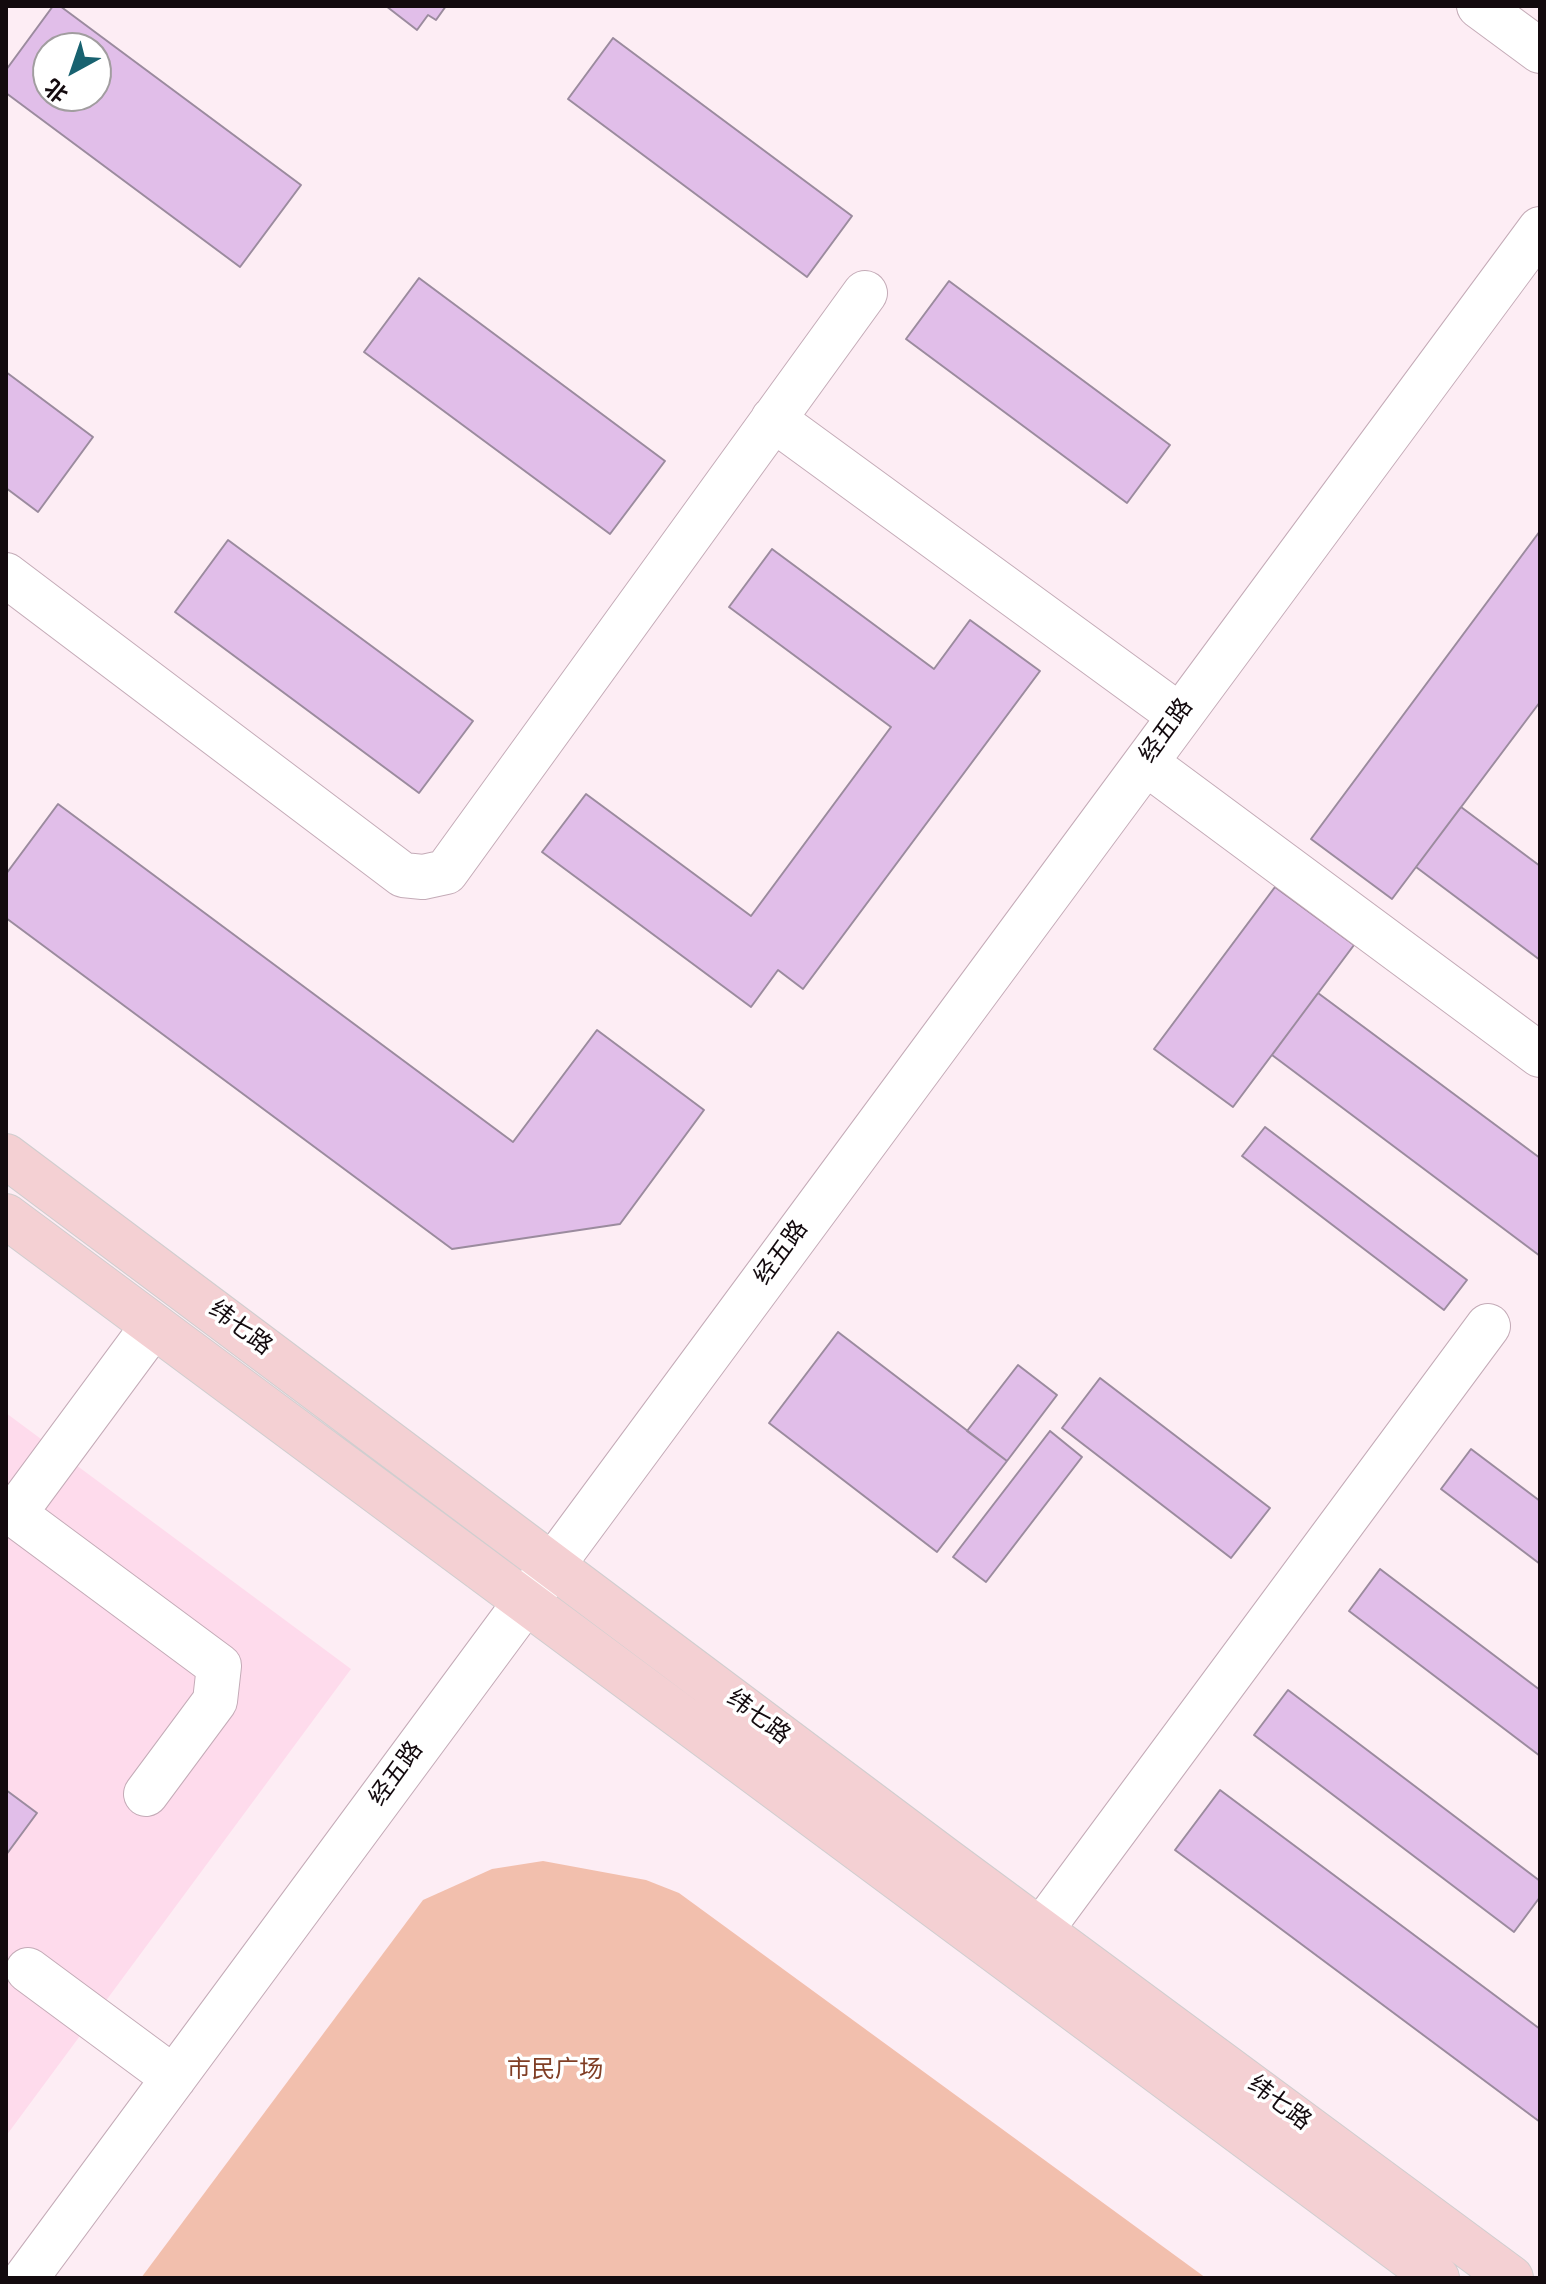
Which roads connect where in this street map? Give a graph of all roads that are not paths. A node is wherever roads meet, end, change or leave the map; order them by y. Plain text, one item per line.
1 (1479, 6) edge
2 (1540, 51) edge
3 (1540, 229) edge
4 (865, 293) dead end
5 (773, 419) junction
6 (6, 575) edge
7 (1180, 716) junction
8 (1146, 763) junction
9 (1540, 1055) edge
10 (6, 1156) edge
11 (6, 1216) edge
12 (153, 1326) junction
13 (1488, 1326) dead end
14 (10, 1511) edge
15 (553, 1565) junction
16 (525, 1602) junction
17 (146, 1794) dead end
18 (1041, 1930) junction
19 (28, 1970) dead end
20 (174, 2078) junction
21 (26, 2278) edge
22 (1437, 2278) edge
23 (1511, 2278) edge

1 - 2 street
3 - 7 street, 经五路
4 - 5 street
5 - 6 street
5 - 7 street
7 - 8 street, 经五路
8 - 9 street
8 - 15 street, 经五路
10 - 15 main road, 纬七路
11 - 12 main road, 纬七路
12 - 14 street
12 - 16 main road, 纬七路
13 - 18 street
14 - 17 street
15 - 16 street, 经五路
15 - 18 main road, 纬七路
16 - 20 street, 经五路
16 - 22 main road, 纬七路
18 - 23 main road, 纬七路
19 - 20 street
20 - 21 street, 经五路

